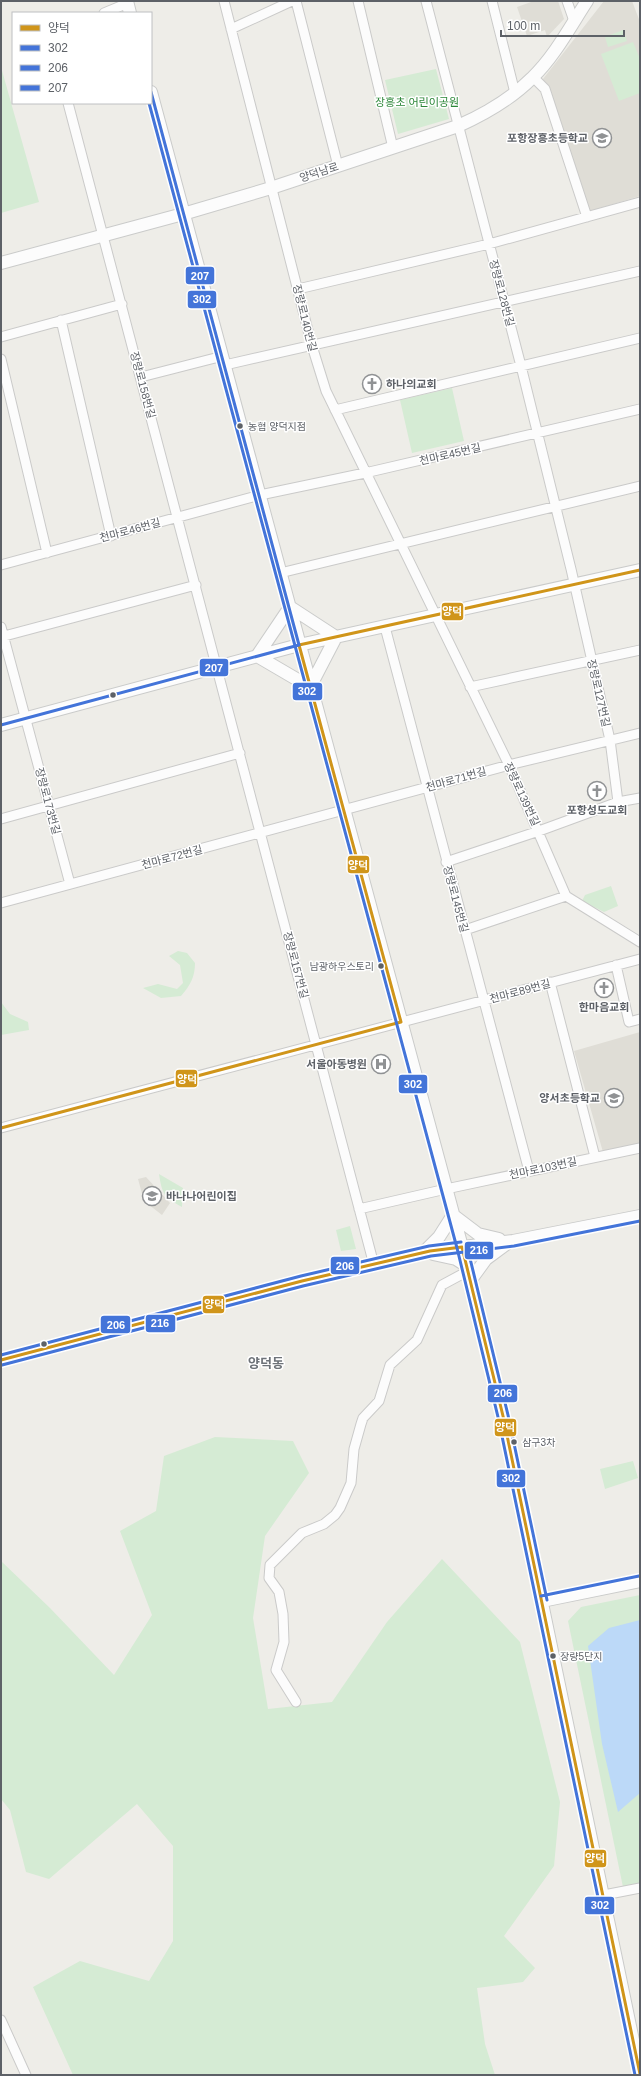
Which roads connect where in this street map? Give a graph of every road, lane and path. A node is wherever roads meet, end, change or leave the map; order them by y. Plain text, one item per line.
1 (224, 1) edge
2 (292, 1) edge
3 (296, 1) edge
4 (358, 1) edge
5 (426, 1) edge
6 (492, 1) edge
7 (567, 1) edge
8 (587, 1) edge
9 (128, 6) edge
10 (107, 12) edge
11 (574, 21) junction
12 (231, 29) junction
13 (533, 77) junction
14 (515, 93) junction
15 (152, 96) edge
16 (68, 104) edge
17 (458, 126) junction
18 (393, 148) junction
19 (338, 166) junction
20 (271, 188) junction
21 (640, 202) edge
22 (183, 214) junction
23 (587, 217) junction
24 (103, 235) junction
25 (489, 244) junction
26 (1, 263) edge
27 (640, 271) edge
28 (298, 289) junction
29 (505, 302) junction
30 (122, 304) junction
31 (61, 320) junction
32 (1, 337) edge
33 (640, 338) edge
34 (312, 346) junction
35 (1, 359) edge
36 (224, 361) junction
37 (521, 366) junction
38 (141, 377) junction
39 (640, 409) edge
40 (335, 410) junction
41 (538, 433) junction
42 (365, 473) junction
43 (640, 486) edge
44 (260, 495) junction
45 (556, 506) junction
46 (178, 518) junction
47 (111, 536) junction
48 (402, 545) junction
49 (47, 553) junction
50 (1, 566) edge
51 (640, 570) edge
52 (280, 573) junction
53 (196, 585) junction
54 (574, 585) junction
55 (290, 607) junction
56 (436, 616) junction
57 (1, 627) edge
58 (385, 627) junction
59 (2, 636) edge
60 (336, 637) junction
61 (299, 645) junction
62 (640, 650) edge
63 (257, 656) junction
64 (592, 661) junction
65 (218, 666) junction
66 (310, 687) junction
67 (470, 687) junction
68 (26, 718) junction
69 (1, 725) edge
70 (640, 733) edge
71 (610, 740) junction
72 (240, 753) junction
73 (508, 764) junction
74 (426, 787) junction
75 (640, 798) edge
76 (618, 802) junction
77 (49, 806) junction
78 (343, 810) junction
79 (1, 819) edge
80 (539, 831) junction
81 (261, 833) junction
82 (446, 862) junction
83 (70, 884) junction
84 (566, 896) junction
85 (1, 903) edge
86 (464, 930) junction
87 (640, 942) edge
88 (640, 959) edge
89 (616, 965) junction
90 (550, 982) junction
91 (484, 1001) junction
92 (640, 1019) edge
93 (401, 1022) junction
94 (317, 1045) junction
95 (1, 1128) edge
96 (640, 1148) edge
97 (595, 1157) junction
98 (529, 1171) junction
99 (446, 1188) junction
100 (360, 1209) junction
101 (453, 1214) junction
102 (640, 1216) edge
103 (510, 1241) junction
104 (462, 1247) junction
105 (423, 1253) junction
106 (374, 1264) junction
107 (468, 1272) junction
108 (1, 1360) edge
109 (640, 1581) edge
110 (542, 1601) junction
111 (296, 1702) dead end
112 (640, 1888) edge
113 (604, 1895) junction
114 (1, 2020) edge
115 (640, 2074) edge
116 (26, 2075) edge

1 - 12 street, 장량로140번길
2 - 12 street
3 - 19 street
4 - 18 street
5 - 17 street, 장량로128번길
6 - 14 street
7 - 11 street
8 - 11 street, 양덕남로
9 - 10 street
11 - 13 street, 양덕남로
12 - 20 street, 장량로140번길
13 - 14 street, 양덕남로
13 - 23 street
14 - 17 street, 양덕남로
15 - 22 street
16 - 24 street, 장량로158번길
17 - 18 street, 양덕남로
17 - 25 street, 장량로128번길
18 - 19 street, 양덕남로
19 - 20 street, 양덕남로
20 - 22 street, 양덕남로
20 - 28 street, 장량로140번길
21 - 23 street
22 - 24 street, 양덕남로
22 - 36 street
23 - 25 street
24 - 26 street, 양덕남로
24 - 30 street, 장량로158번길
25 - 28 street
25 - 29 street, 장량로128번길
27 - 29 street
28 - 34 street, 장량로140번길
29 - 34 street
29 - 37 street, 장량로128번길
30 - 31 street
30 - 38 street, 장량로158번길
31 - 32 street
31 - 47 street
33 - 37 street
34 - 36 street
34 - 40 street, 장량로140번길
35 - 49 street
36 - 38 street
36 - 44 street
37 - 40 street
37 - 41 street, 장량로128번길
38 - 46 street, 장량로158번길
39 - 41 street, 천마로45번길
40 - 42 street, 장량로140번길
41 - 42 street, 천마로45번길
41 - 45 street, 장량로128번길
42 - 44 street, 천마로45번길
42 - 48 street, 장량로140번길
43 - 45 street
44 - 46 street, 천마로46번길
44 - 52 street
45 - 48 street
45 - 54 street, 장량로128번길
46 - 47 street, 천마로46번길
46 - 53 street, 장량로158번길
47 - 49 street, 천마로46번길
48 - 52 street
48 - 56 street, 장량로140번길
49 - 50 street, 천마로46번길
51 - 54 street
52 - 55 street
53 - 59 street
53 - 65 street, 장량로158번길
54 - 56 street
54 - 64 street, 장량로127번길
55 - 60 street
55 - 61 street
55 - 63 street
56 - 58 street
56 - 67 street, 장량로139번길
57 - 59 street, 장량로173번길
58 - 60 street
58 - 74 street, 장량로145번길
59 - 68 street, 장량로173번길
60 - 61 street
60 - 66 street
61 - 63 street
61 - 66 street
62 - 64 street
63 - 65 street
63 - 66 street
64 - 67 street
64 - 71 street, 장량로127번길
65 - 68 street
65 - 72 street, 장량로157번길
66 - 78 street
67 - 73 street, 장량로139번길
68 - 69 street
68 - 77 street, 장량로173번길
70 - 71 street, 천마로71번길
71 - 73 street, 천마로71번길
71 - 76 street, 장량로127번길
72 - 77 street
72 - 81 street, 장량로157번길
73 - 74 street, 천마로71번길
73 - 80 street, 장량로139번길
74 - 78 street, 천마로71번길
74 - 82 street, 장량로145번길
75 - 76 street
76 - 80 street
77 - 79 street
77 - 83 street, 장량로173번길
78 - 81 street, 천마로72번길
78 - 93 street
80 - 82 street
80 - 84 street, 장량로139번길
81 - 83 street, 천마로72번길
81 - 94 street, 장량로157번길
82 - 86 street, 장량로145번길
83 - 85 street, 천마로72번길
84 - 86 street
84 - 87 street
86 - 91 street, 장량로145번길
88 - 89 street, 천마로89번길
89 - 90 street, 천마로89번길
89 - 92 street
90 - 91 street, 천마로89번길
90 - 97 street
91 - 93 street, 천마로89번길
91 - 98 street, 장량로145번길
93 - 94 street, 천마로89번길
93 - 99 street
94 - 95 street, 천마로89번길
94 - 100 street, 장량로157번길
96 - 97 street, 천마로103번길
97 - 98 street, 천마로103번길
98 - 99 street, 천마로103번길
99 - 100 street, 천마로103번길
99 - 101 street
100 - 106 street, 장량로157번길
101 - 103 street
101 - 104 street
101 - 105 street
102 - 103 street
103 - 104 street
103 - 107 street
104 - 105 street
104 - 107 street
105 - 106 street
105 - 107 street
106 - 108 street
107 - 110 street
107 - 111 street
109 - 110 street
110 - 113 street
112 - 113 street
113 - 115 street
114 - 116 street

